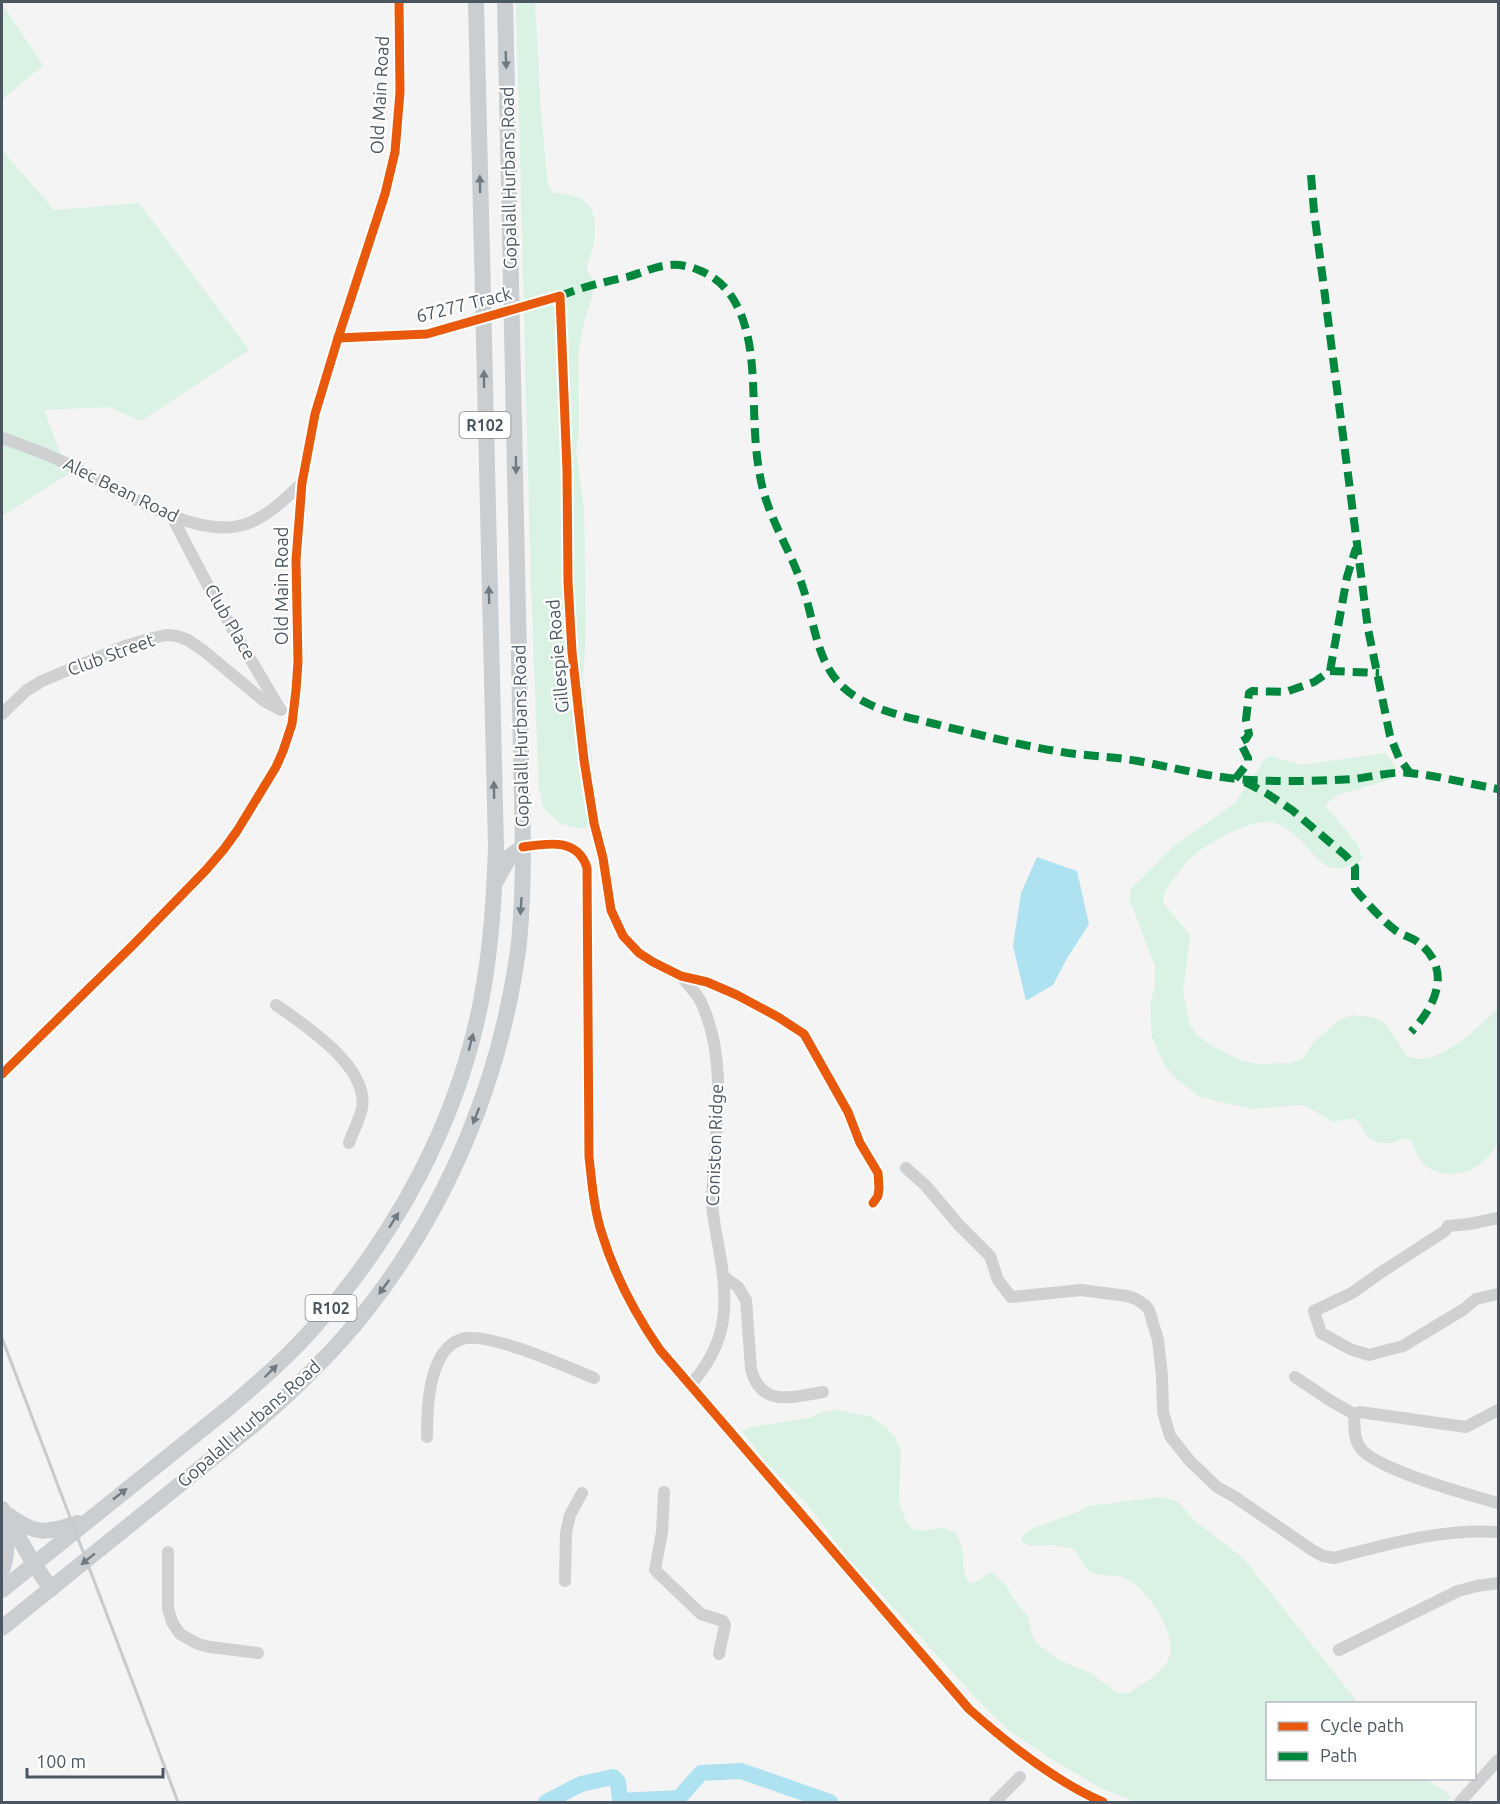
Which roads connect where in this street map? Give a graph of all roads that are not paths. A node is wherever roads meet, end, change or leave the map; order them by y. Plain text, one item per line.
1 (399, 2) edge
2 (476, 2) edge
3 (505, 2) edge
4 (560, 296) joint
5 (338, 338) junction
6 (2, 438) edge
7 (302, 483) junction
8 (172, 517) junction
9 (281, 710) junction
10 (2, 714) edge
11 (292, 724) junction
12 (494, 830) junction
13 (523, 847) junction
14 (495, 885) junction
15 (681, 976) junction
16 (707, 982) junction
17 (699, 998) junction
18 (276, 1005) dead end
19 (2, 1074) edge
20 (349, 1143) dead end
21 (906, 1168) dead end
22 (873, 1203) dead end
23 (1498, 1218) edge
24 (723, 1276) junction
25 (1498, 1294) edge
26 (1295, 1377) dead end
27 (594, 1378) dead end
28 (690, 1385) junction
29 (823, 1392) dead end
30 (1498, 1410) edge
31 (1354, 1414) junction
32 (427, 1437) dead end
33 (664, 1492) dead end
34 (582, 1493) dead end
35 (1498, 1503) edge
36 (2, 1510) edge
37 (87, 1521) junction
38 (1498, 1532) edge
39 (168, 1552) dead end
40 (34, 1564) junction
41 (2, 1570) edge
42 (565, 1581) dead end
43 (1498, 1582) edge
44 (51, 1589) junction
45 (2, 1590) edge
46 (2, 1628) edge
47 (1339, 1650) dead end
48 (258, 1653) dead end
49 (718, 1654) dead end
50 (1498, 1760) edge
51 (1020, 1777) dead end
52 (995, 1803) edge
53 (1103, 1803) edge
54 (1460, 1803) edge

1 - 5 street, Old Main Road
12 -> 2 main road, Gopalall Hurbans Road / R102
3 -> 13 main road, Gopalall Hurbans Road / R102
4 - 5 street, 67277 Track
4 - 15 street, Gillespie Road
5 - 7 street, Old Main Road
6 - 8 street, Alec Bean Road
7 - 8 street, Alec Bean Road
7 - 11 street, Old Main Road
8 - 9 street, Club Place
9 - 10 street, Club Street
9 - 11 street, Club Place
11 - 19 street, Old Main Road
12 - 13 main road
12 - 14 main road, Gopalall Hurbans Road / R102
13 - 14 main road
13 - 28 street
13 -> 44 main road, Gopalall Hurbans Road / R102
37 -> 14 main road, Gopalall Hurbans Road / R102
15 - 16 street
15 - 17 street, Coniston Ridge
16 - 17 street
16 - 22 street
17 - 24 street, Coniston Ridge
18 - 20 street
21 - 38 street
23 - 25 street
24 - 28 street, Coniston Ridge
24 - 29 street
26 - 31 street
27 - 32 street
28 - 53 street
30 - 31 street
31 - 35 street
33 - 49 street
34 - 42 street
36 - 37 main road
36 - 40 main road
36 - 41 main road
37 - 40 main road, Gopalall Hurbans Road / R102
39 - 48 street
40 - 44 main road
40 - 45 main road, Gopalall Hurbans Road / R102
43 - 47 street
44 - 46 main road, Gopalall Hurbans Road / R102
50 - 54 street
51 - 52 street

